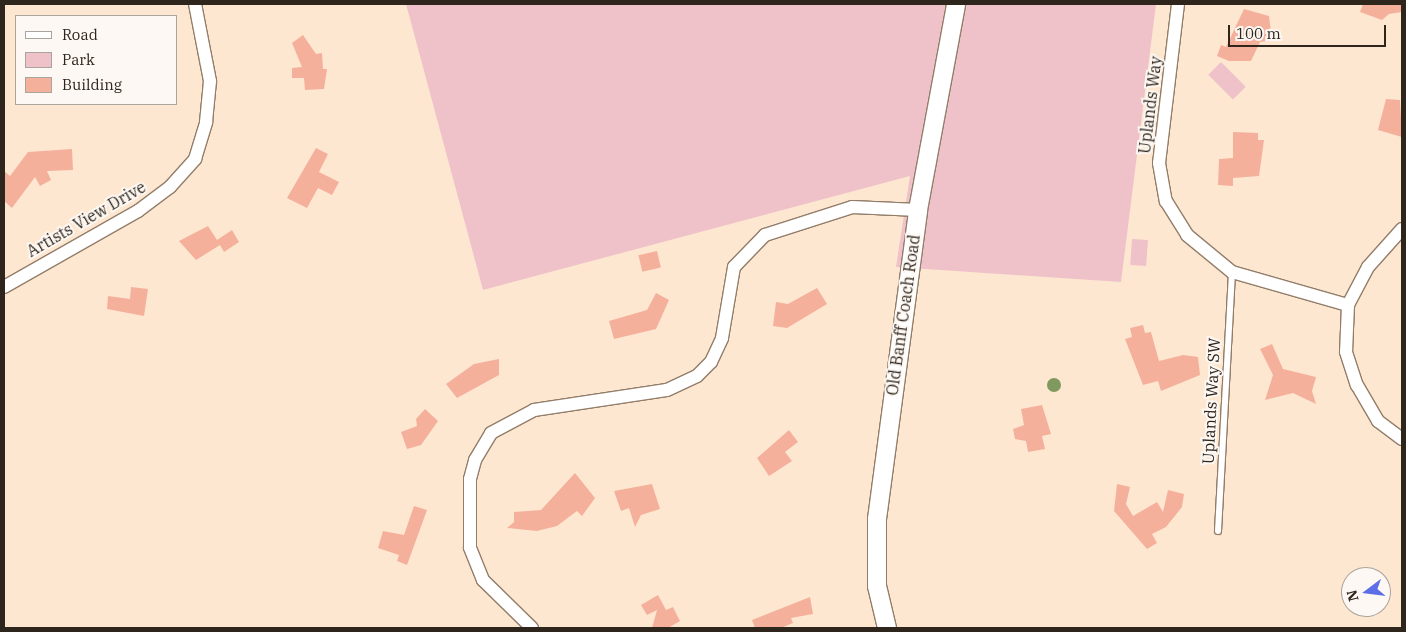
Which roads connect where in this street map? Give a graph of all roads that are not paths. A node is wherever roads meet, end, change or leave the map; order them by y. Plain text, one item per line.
1 (195, 4) edge
2 (956, 4) edge
3 (1178, 4) edge
4 (918, 210) junction
5 (1402, 229) edge
6 (1232, 272) junction
7 (4, 287) edge
8 (1348, 305) junction
9 (1402, 439) edge
10 (1218, 531) dead end
11 (532, 628) edge
12 (887, 628) edge

1 - 7 street, Artists View Drive
2 - 4 main road, Old Banff Coach Road
3 - 6 street, Uplands Way
4 - 11 street
4 - 12 main road, Old Banff Coach Road
5 - 8 street
6 - 8 street, Uplands Way
6 - 10 lane, Uplands Way SW
8 - 9 street

